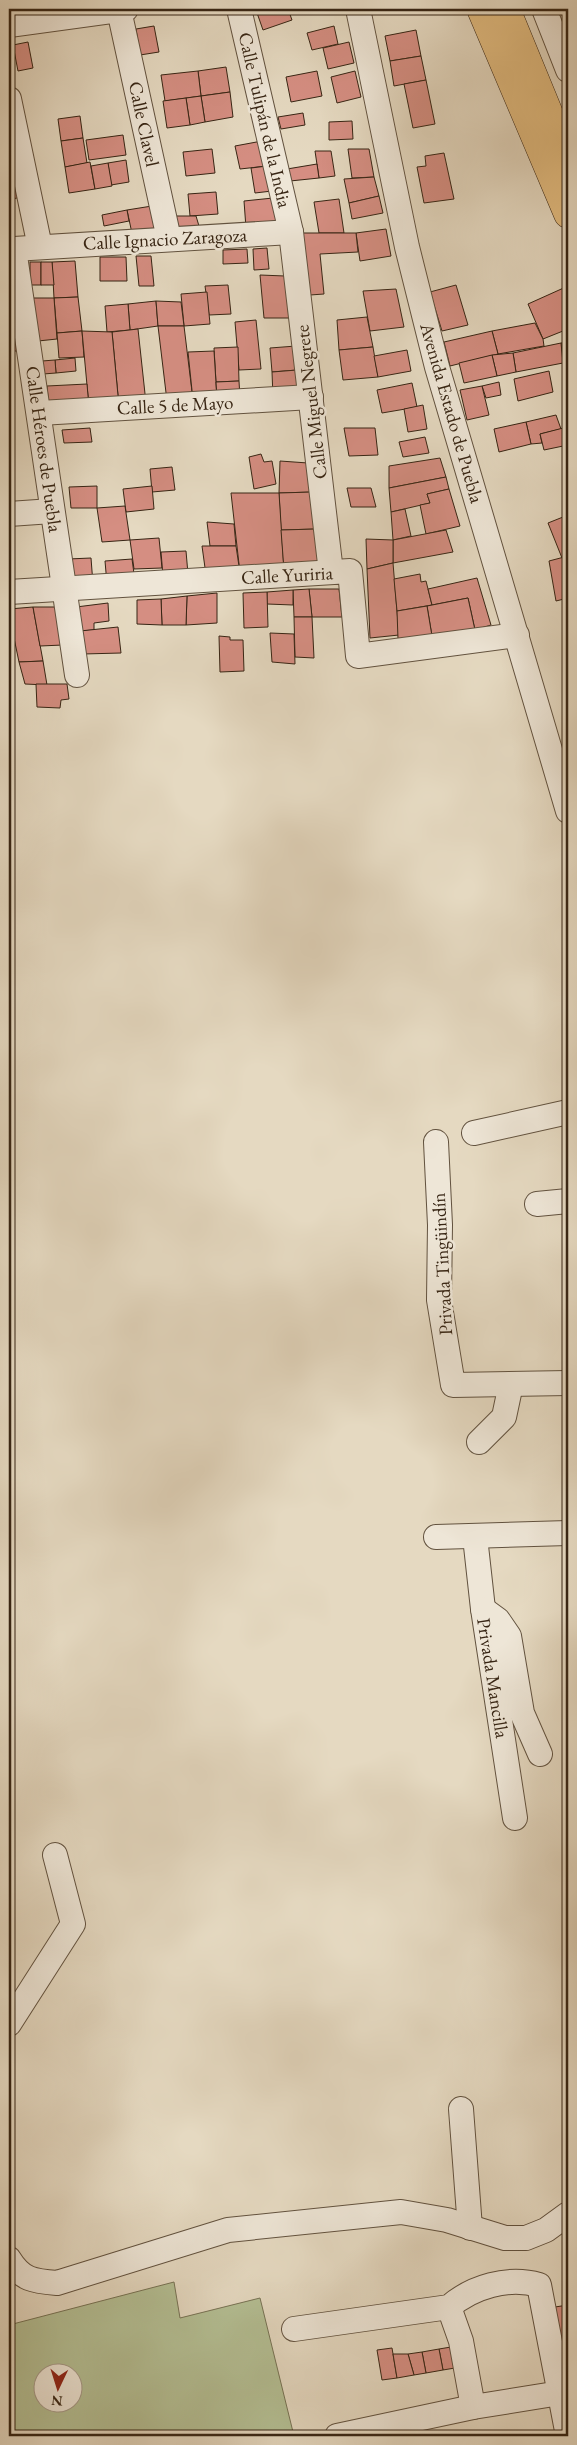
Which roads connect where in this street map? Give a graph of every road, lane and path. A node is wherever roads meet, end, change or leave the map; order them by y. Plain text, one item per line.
1 (123, 9) edge
2 (239, 9) edge
3 (358, 9) edge
4 (482, 9) edge
5 (506, 9) edge
6 (544, 9) edge
7 (9, 25) edge
8 (568, 70) edge
9 (9, 99) edge
10 (568, 160) edge
11 (568, 214) edge
12 (291, 232) junction
13 (169, 239) junction
14 (40, 247) junction
15 (311, 397) junction
16 (40, 413) junction
17 (52, 511) junction
18 (9, 514) edge
19 (331, 572) junction
20 (63, 588) junction
21 (9, 592) edge
22 (517, 635) junction
23 (77, 675) dead end
24 (562, 768) edge
25 (568, 811) edge
26 (568, 1112) edge
27 (474, 1133) dead end
28 (436, 1142) dead end
29 (568, 1201) edge
30 (537, 1204) dead end
31 (568, 1382) edge
32 (510, 1384) junction
33 (479, 1442) dead end
34 (568, 1533) edge
35 (436, 1537) dead end
36 (475, 1537) junction
37 (483, 1609) junction
38 (540, 1754) dead end
39 (515, 1818) dead end
40 (55, 1855) dead end
41 (9, 2024) edge
42 (462, 2109) dead end
43 (568, 2214) edge
44 (470, 2228) junction
45 (9, 2259) edge
46 (449, 2306) junction
47 (294, 2329) dead end
48 (560, 2393) junction
49 (473, 2408) junction
50 (337, 2436) edge
51 (568, 2436) edge

1 - 7 street
1 - 13 street, Calle Clavel
2 - 12 street, Calle Tulipán de la India
3 - 22 street, Avenida Estado de Puebla
4 - 11 highway
5 - 10 highway
6 - 8 street
9 - 14 street
12 - 13 street, Calle Ignacio Zaragoza
12 - 15 street, Calle Miguel Negrete
13 - 14 street, Calle Ignacio Zaragoza
14 - 16 street, Calle Héroes de Puebla
15 - 16 street, Calle 5 de Mayo
15 - 19 street, Calle Miguel Negrete
16 - 17 street, Calle Héroes de Puebla
17 - 18 street
17 - 20 street, Calle Héroes de Puebla
19 - 20 street, Calle Yuriria
19 - 22 street, Calle Yuriria
20 - 21 street, Calle Yuriria
20 - 23 street, Calle Héroes de Puebla
22 - 24 street, Avenida Estado de Puebla
24 - 25 street, Avenida Estado de Puebla
26 - 27 street
28 - 32 street, Privada Tingüindín
29 - 30 street
31 - 32 street
32 - 33 street
34 - 36 street
35 - 36 street
36 - 37 street, Privada Mancilla
37 - 38 street
37 - 39 street, Privada Mancilla
40 - 41 street
42 - 44 street
43 - 44 street
44 - 45 street
46 - 47 street
46 - 48 street
46 - 49 street
48 - 49 street
48 - 51 street
49 - 50 street

